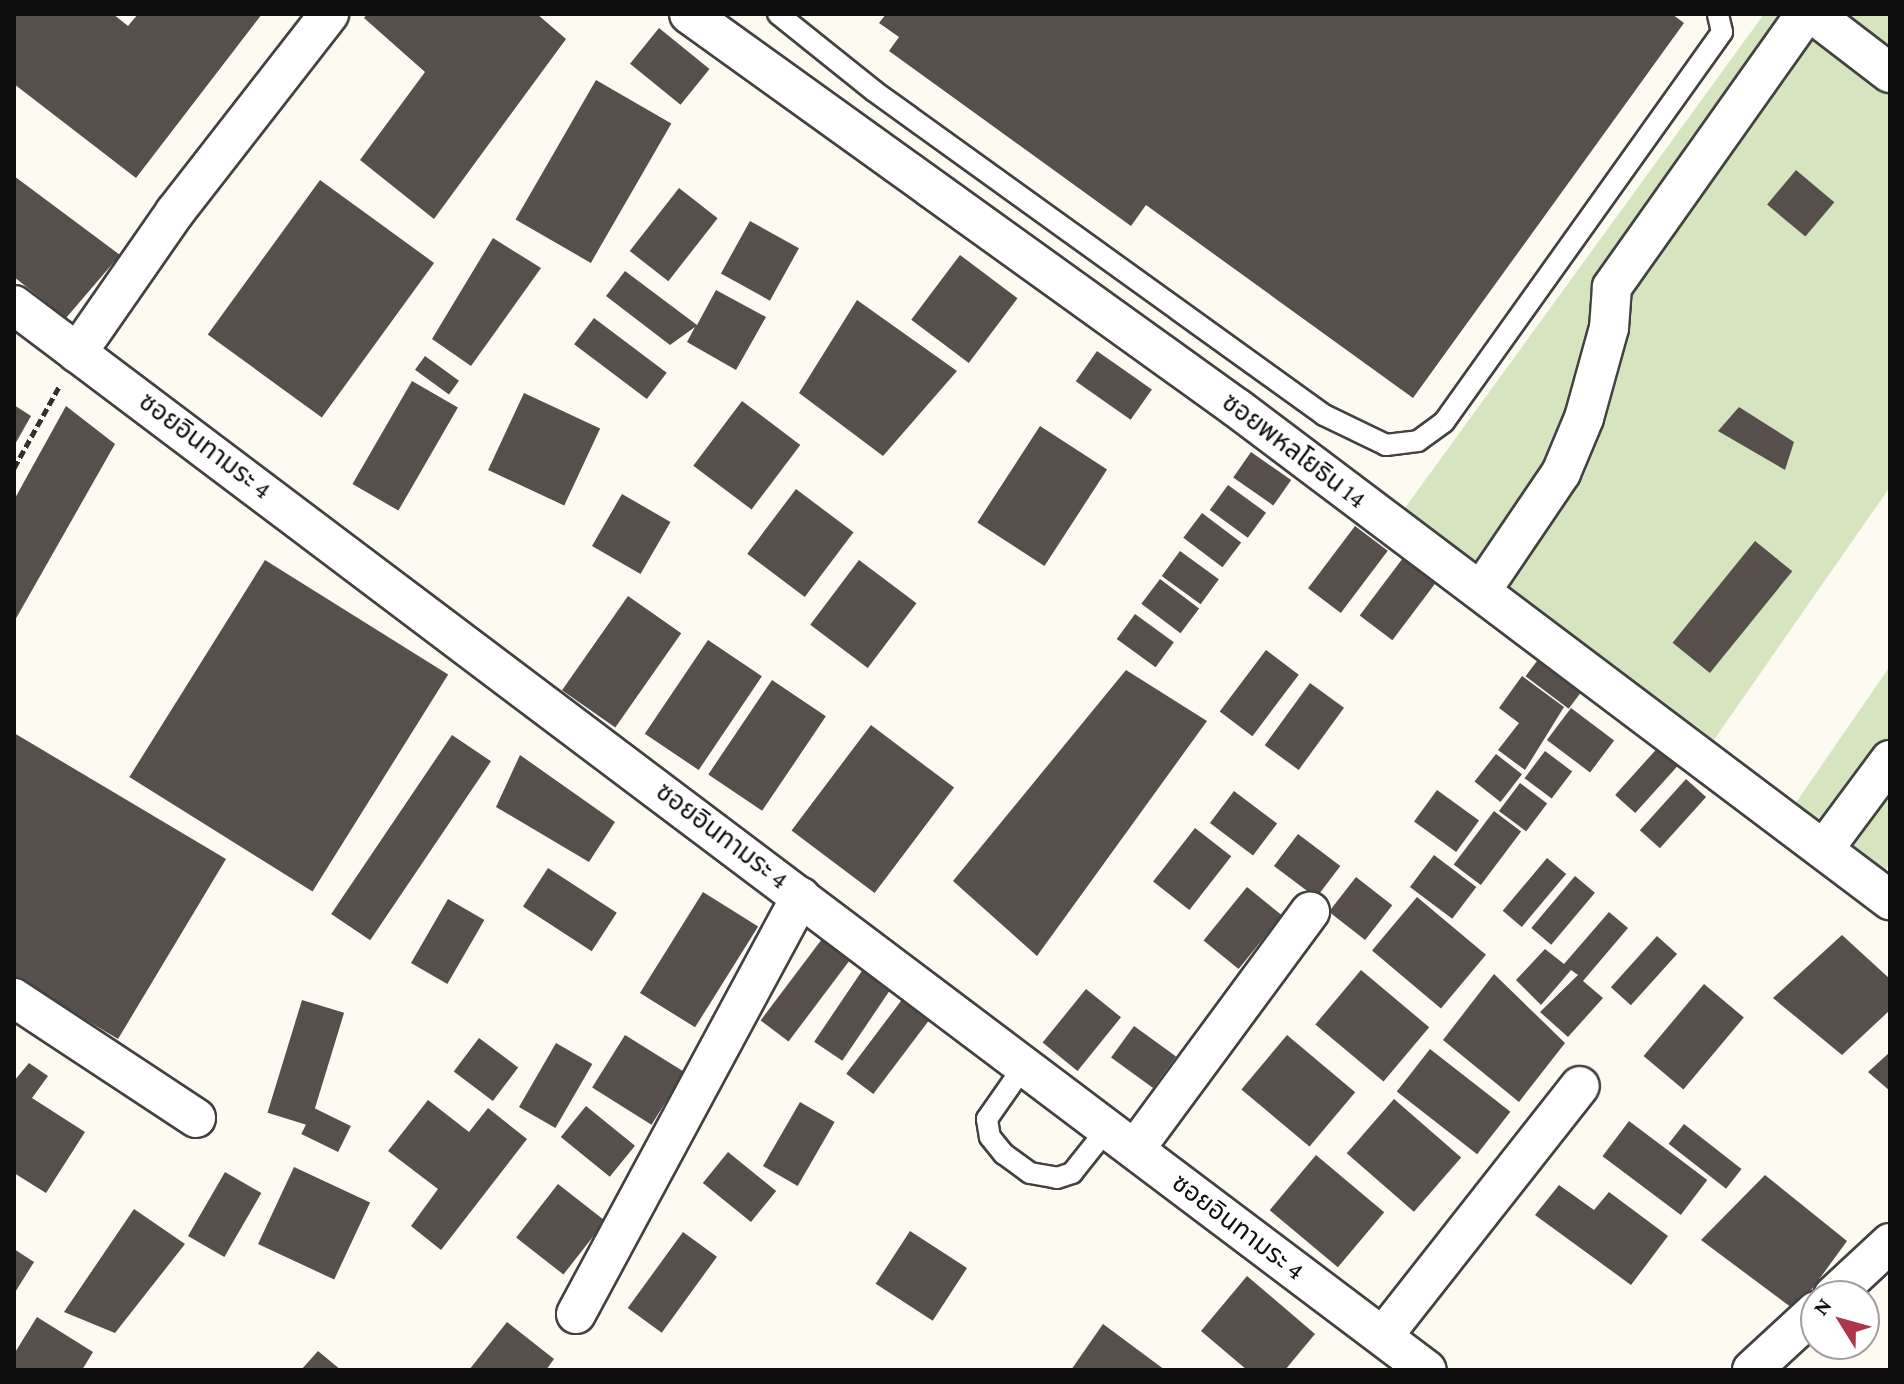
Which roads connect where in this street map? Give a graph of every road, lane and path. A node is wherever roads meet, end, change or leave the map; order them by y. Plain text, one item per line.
1 (329, 14) edge
2 (689, 14) edge
3 (778, 14) edge
4 (1718, 14) edge
5 (1805, 14) edge
6 (1813, 14) edge
7 (1890, 73) edge
8 (14, 305) edge
9 (77, 353) junction
10 (14, 468) edge
11 (1481, 591) junction
12 (1890, 760) edge
13 (1824, 849) junction
14 (801, 897) junction
15 (1890, 900) edge
16 (1310, 912) dead end
17 (14, 998) edge
18 (1024, 1066) junction
19 (1580, 1086) dead end
20 (196, 1118) dead end
21 (1121, 1139) junction
22 (1890, 1243) edge
23 (1850, 1280) edge
24 (576, 1314) dead end
25 (1800, 1326) edge
26 (1383, 1336) junction
27 (1427, 1370) edge
28 (1752, 1370) edge

1 - 9 street
2 - 11 street, ซอยพหลโยธิน 14
3 - 4 lane
5 - 11 street
6 - 7 street
8 - 9 street, ซอยอินทามระ 4
9 - 10 path
9 - 14 street, ซอยอินทามระ 4
11 - 13 street, ซอยพหลโยธิน 14
12 - 13 street
13 - 15 street, ซอยพหลโยธิน 14
14 - 18 street, ซอยอินทามระ 4
14 - 24 street
16 - 21 street
17 - 20 street
18 - 21 street, ซอยอินทามระ 4
18 - 21 lane
19 - 26 street
21 - 26 street, ซอยอินทามระ 4
22 - 23 street
25 - 28 street
26 - 27 street, ซอยอินทามระ 4

